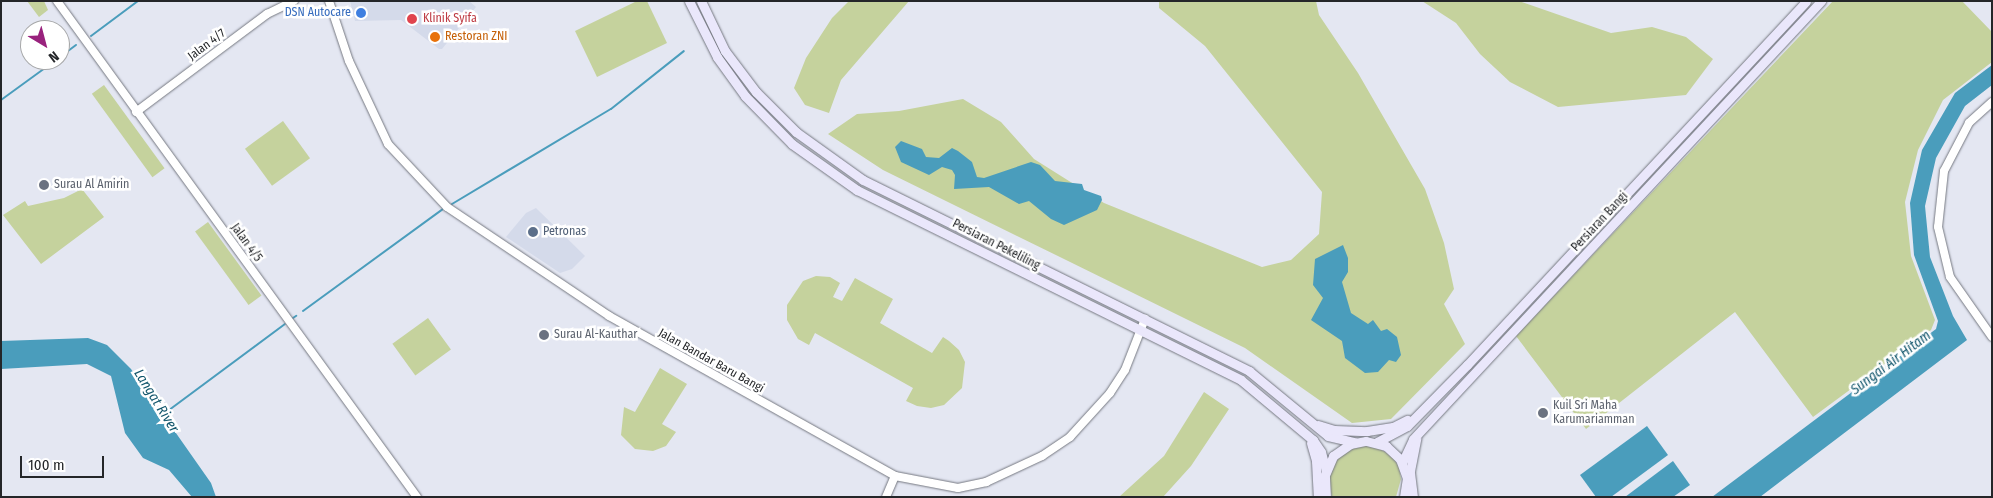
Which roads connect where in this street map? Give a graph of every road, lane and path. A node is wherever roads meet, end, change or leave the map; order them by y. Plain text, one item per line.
1 (57, 1) edge
2 (294, 1) edge
3 (329, 1) edge
4 (689, 1) edge
5 (701, 1) edge
6 (1806, 1) edge
7 (1821, 1) edge
8 (1992, 102) edge
9 (136, 112) junction
10 (1145, 319) junction
11 (1141, 332) junction
12 (1992, 337) edge
13 (1420, 412) junction
14 (1311, 421) junction
15 (1419, 432) junction
16 (1307, 434) junction
17 (1355, 442) junction
18 (1377, 442) junction
19 (1402, 463) junction
20 (1326, 471) junction
21 (895, 476) junction
22 (1407, 496) edge
23 (418, 497) edge
24 (886, 497) edge
25 (1318, 497) edge
26 (1326, 497) edge

1 - 9 street, Jalan 4/5
2 - 9 street, Jalan 4/7
3 - 21 street, Jalan Bandar Baru Bangi
4 - 11 main road, Persiaran Pekeliling
5 - 10 main road, Persiaran Pekeliling
6 - 13 main road, Persiaran Bangi
7 - 15 main road, Persiaran Bangi
8 - 12 street
9 - 23 street, Jalan 4/5
10 - 11 street, Jalan Bandar Baru Bangi
10 - 14 main road, Persiaran Pekeliling
11 - 16 main road, Persiaran Pekeliling
11 - 21 street, Jalan Bandar Baru Bangi
13 - 14 main road
13 - 18 main road, Persiaran Bangi
14 - 17 main road, Persiaran Pekeliling
15 - 19 main road, Persiaran Bangi
15 - 22 main road
16 - 20 main road, Persiaran Pekeliling
16 - 25 main road
17 - 18 main road, Persiaran Pekeliling
17 - 20 main road
18 - 19 main road
19 - 22 main road
20 - 26 main road
21 - 24 street

